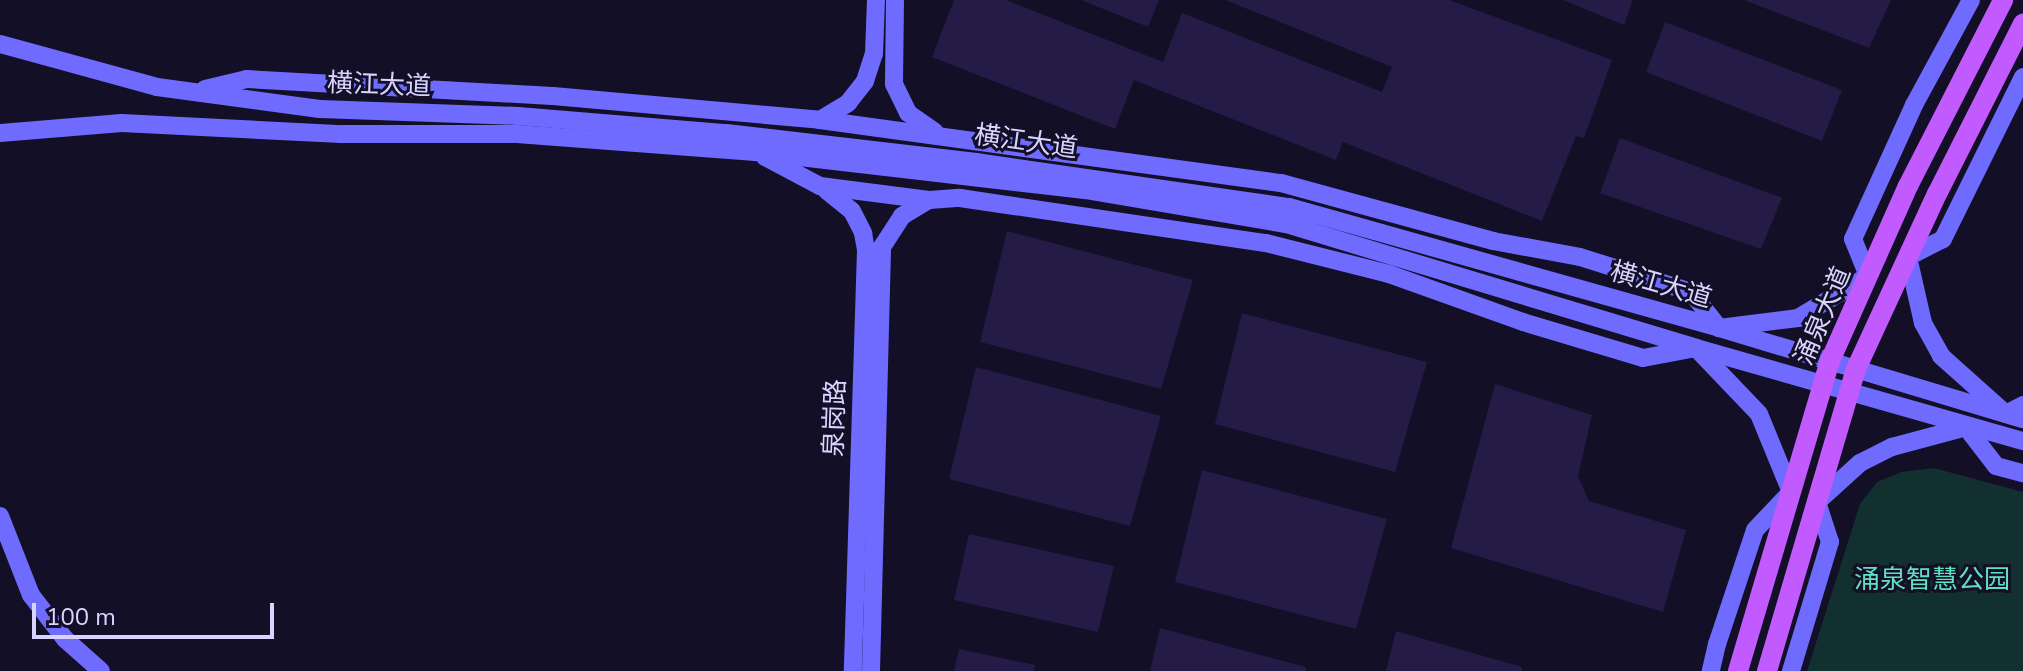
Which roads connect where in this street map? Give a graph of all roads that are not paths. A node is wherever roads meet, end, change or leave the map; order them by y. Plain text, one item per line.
1 (876, 0) edge
2 (895, 0) edge
3 (1971, 0) edge
4 (2003, 0) edge
5 (2023, 24) edge
6 (0, 44) edge
7 (883, 55) junction
8 (2023, 77) edge
9 (194, 92) junction
10 (776, 117) junction
11 (820, 120) junction
12 (0, 133) edge
13 (940, 135) junction
14 (775, 139) junction
15 (978, 140) junction
16 (755, 152) junction
17 (979, 170) junction
18 (820, 186) junction
19 (929, 200) junction
20 (980, 201) junction
21 (874, 250) junction
22 (1908, 257) junction
23 (1868, 276) junction
24 (1719, 328) junction
25 (1696, 348) junction
26 (1830, 361) junction
27 (1856, 369) junction
28 (1823, 384) junction
29 (1849, 392) junction
30 (2023, 405) edge
31 (2014, 416) edge
32 (1966, 427) junction
33 (2023, 441) edge
34 (2023, 473) edge
35 (1791, 492) junction
36 (1817, 502) junction
37 (0, 516) edge
38 (101, 671) edge
39 (853, 671) edge
40 (871, 671) edge
41 (1711, 671) edge
42 (1738, 671) edge
43 (1767, 671) edge
44 (1791, 671) edge

1 - 7 street
2 - 7 street
3 - 23 street
4 - 23 main road, 涌泉大道
5 - 22 main road, 涌泉大道
6 - 9 street, 横江大道
7 - 11 street
7 - 13 street
8 - 22 street
9 - 10 street
9 - 14 street, 横江大道
10 - 11 street
10 - 14 street
11 - 13 street
12 - 16 street, 横江大道
13 - 15 street
14 - 17 street, 横江大道
15 - 17 street
15 - 24 street
16 - 17 street, 横江大道
16 - 18 street
17 - 20 street
17 - 24 street, 横江大道
17 - 25 street, 横江大道
18 - 19 street
18 - 21 street, 泉岗路
19 - 20 street
19 - 21 street, 泉岗路
20 - 25 street
21 - 39 street, 泉岗路
21 - 40 street, 泉岗路
22 - 27 main road, 涌泉大道
22 - 31 street
23 - 24 street
23 - 26 main road, 涌泉大道
24 - 26 street, 横江大道
25 - 28 street, 横江大道
25 - 35 street
26 - 27 street, 横江大道
26 - 28 main road, 涌泉大道
27 - 29 main road, 涌泉大道
27 - 31 street, 横江大道
28 - 29 street, 横江大道
28 - 35 main road, 涌泉大道
29 - 32 street, 横江大道
29 - 36 main road, 涌泉大道
30 - 31 street
32 - 33 street, 横江大道
32 - 34 street
32 - 36 street
35 - 41 street
35 - 42 main road, 涌泉大道
36 - 43 main road, 涌泉大道
36 - 44 street
37 - 38 street

